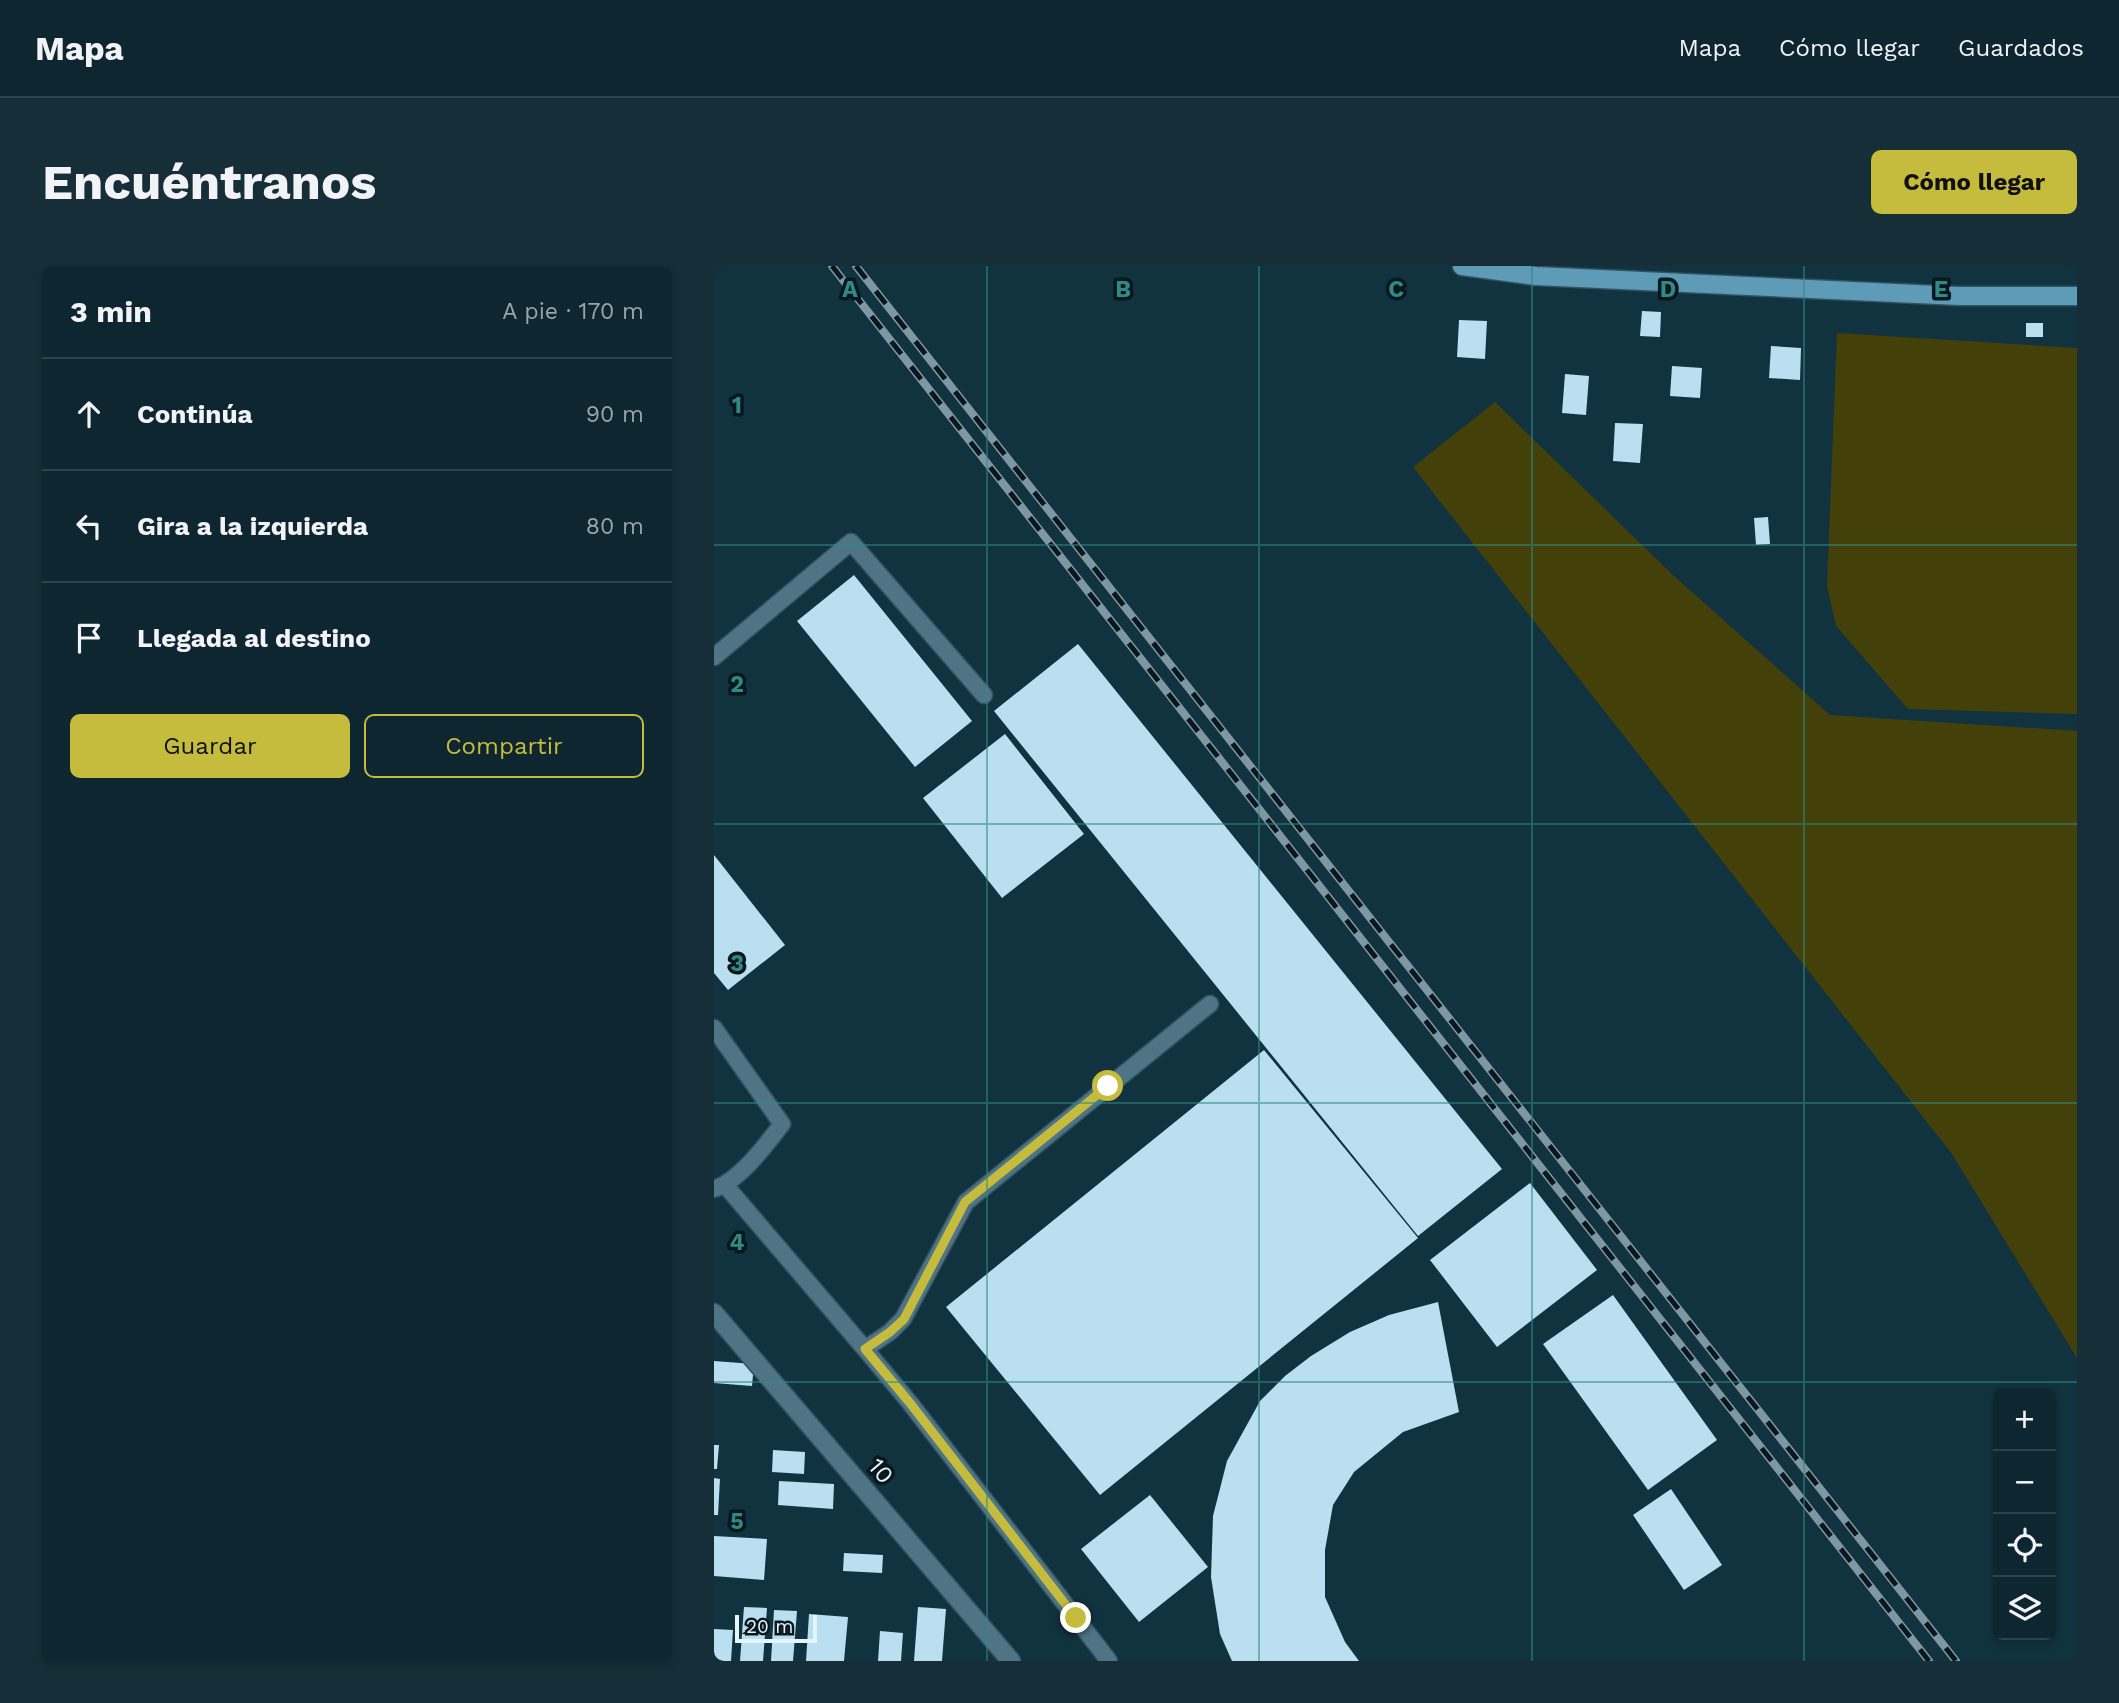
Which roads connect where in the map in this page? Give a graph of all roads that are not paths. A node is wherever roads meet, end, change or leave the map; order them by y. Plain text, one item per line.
1 (1462, 266) edge
2 (2077, 296) edge
3 (714, 657) edge
4 (984, 695) dead end
5 (1210, 1004) dead end
6 (714, 1028) edge
7 (720, 1187) edge
8 (714, 1313) edge
9 (865, 1349) junction
10 (1011, 1661) edge
11 (1110, 1661) edge

1 - 2 street
3 - 4 lane
5 - 9 lane
6 - 7 lane
7 - 9 lane
8 - 10 street, 10
9 - 11 lane

